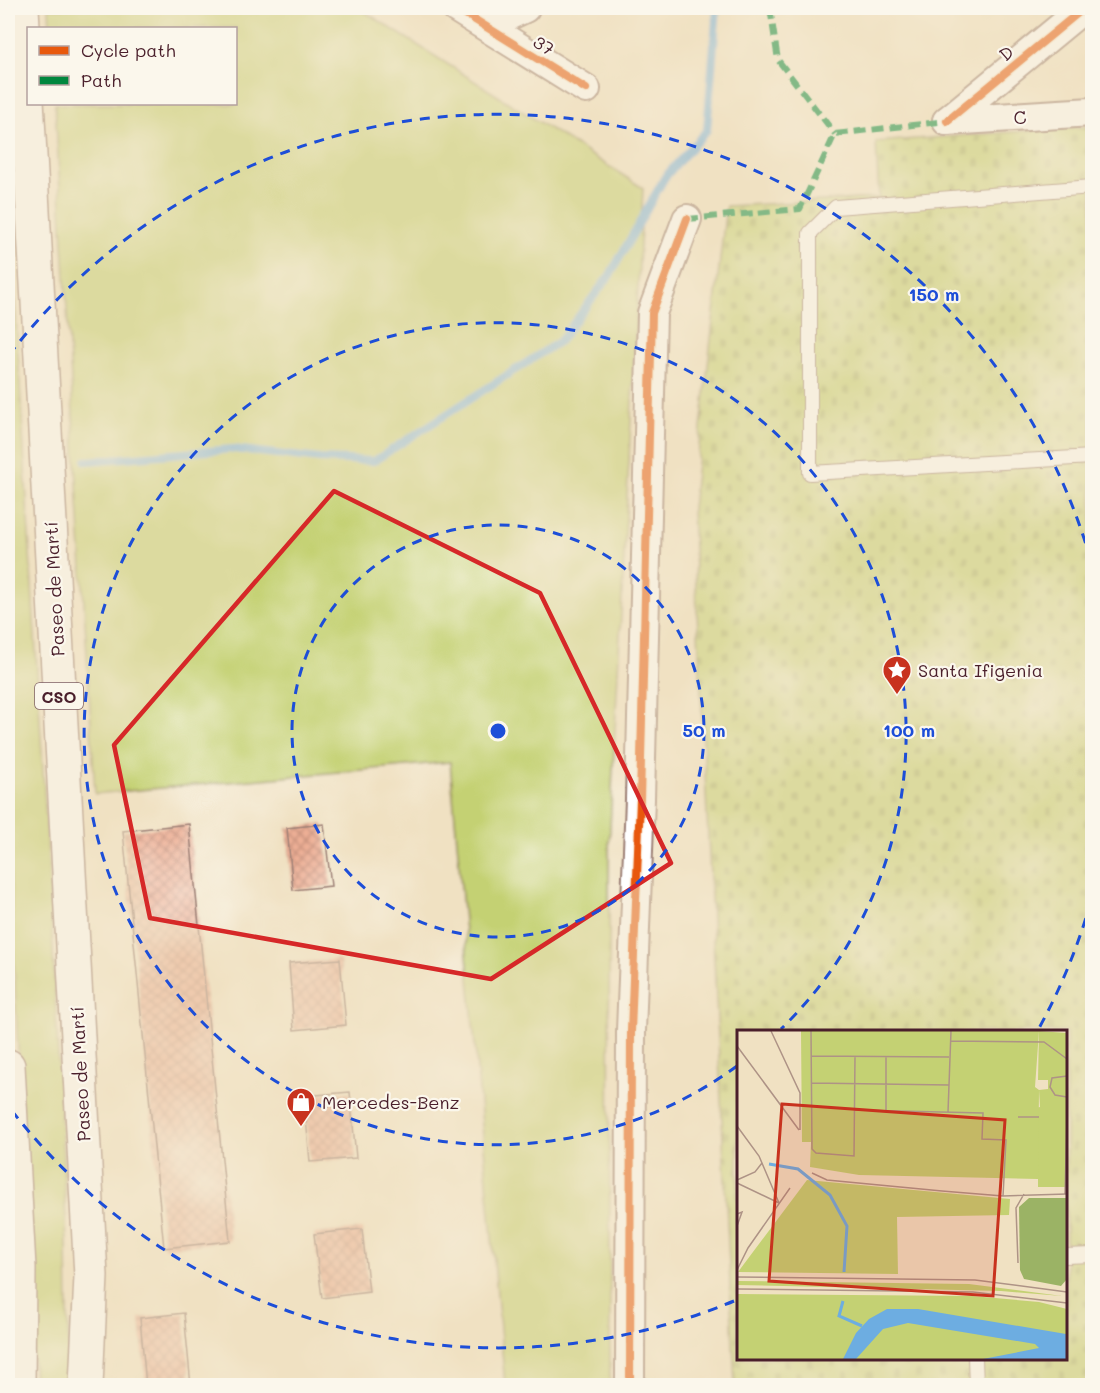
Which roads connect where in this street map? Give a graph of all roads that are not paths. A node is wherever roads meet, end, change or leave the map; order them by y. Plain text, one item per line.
1 (22, 8) edge
2 (456, 8) edge
3 (525, 8) edge
4 (1083, 8) edge
5 (491, 17) edge
6 (586, 89) dead end
7 (27, 100) edge
8 (27, 105) edge
9 (1092, 112) edge
10 (947, 122) joint
11 (1092, 187) edge
12 (687, 219) dead end
13 (1092, 457) edge
14 (8, 1066) edge
15 (1092, 1255) edge
16 (1067, 1256) edge
17 (975, 1360) edge
18 (18, 1386) edge
19 (86, 1386) edge
20 (630, 1386) edge
21 (976, 1386) edge

1 - 7 main road, Paseo de Martí / CSO
2 - 5 street, 37
3 - 5 street
4 - 10 street, D
5 - 6 street, 37
8 - 19 main road, Paseo de Martí / CSO
9 - 10 street, C
11 - 13 lane
12 - 20 street
14 - 18 main road
15 - 16 lane
17 - 21 lane

